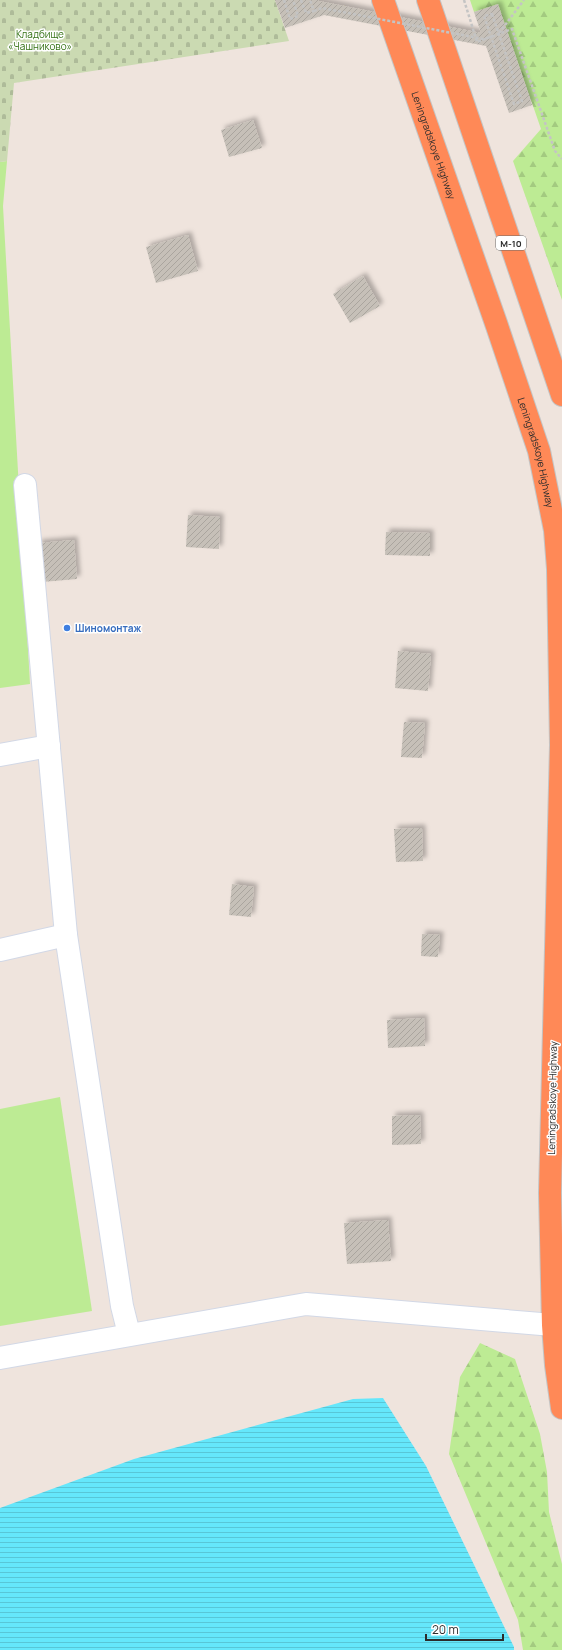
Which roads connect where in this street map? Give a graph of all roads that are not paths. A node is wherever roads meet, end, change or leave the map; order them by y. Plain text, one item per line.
1 (383, 0) edge
2 (428, 0) edge
3 (562, 395) edge
4 (25, 485) dead end
5 (49, 746) junction
6 (0, 755) edge
7 (66, 935) junction
8 (0, 950) edge
9 (553, 1325) junction
10 (129, 1334) junction
11 (0, 1358) edge
12 (562, 1408) edge

1 - 9 highway, Leningradskoye Highway
2 - 3 highway, М-10
4 - 5 lane
5 - 6 lane
5 - 7 lane
7 - 8 lane
7 - 10 lane
9 - 10 lane
9 - 12 highway, Leningradskoye Highway
10 - 11 lane

